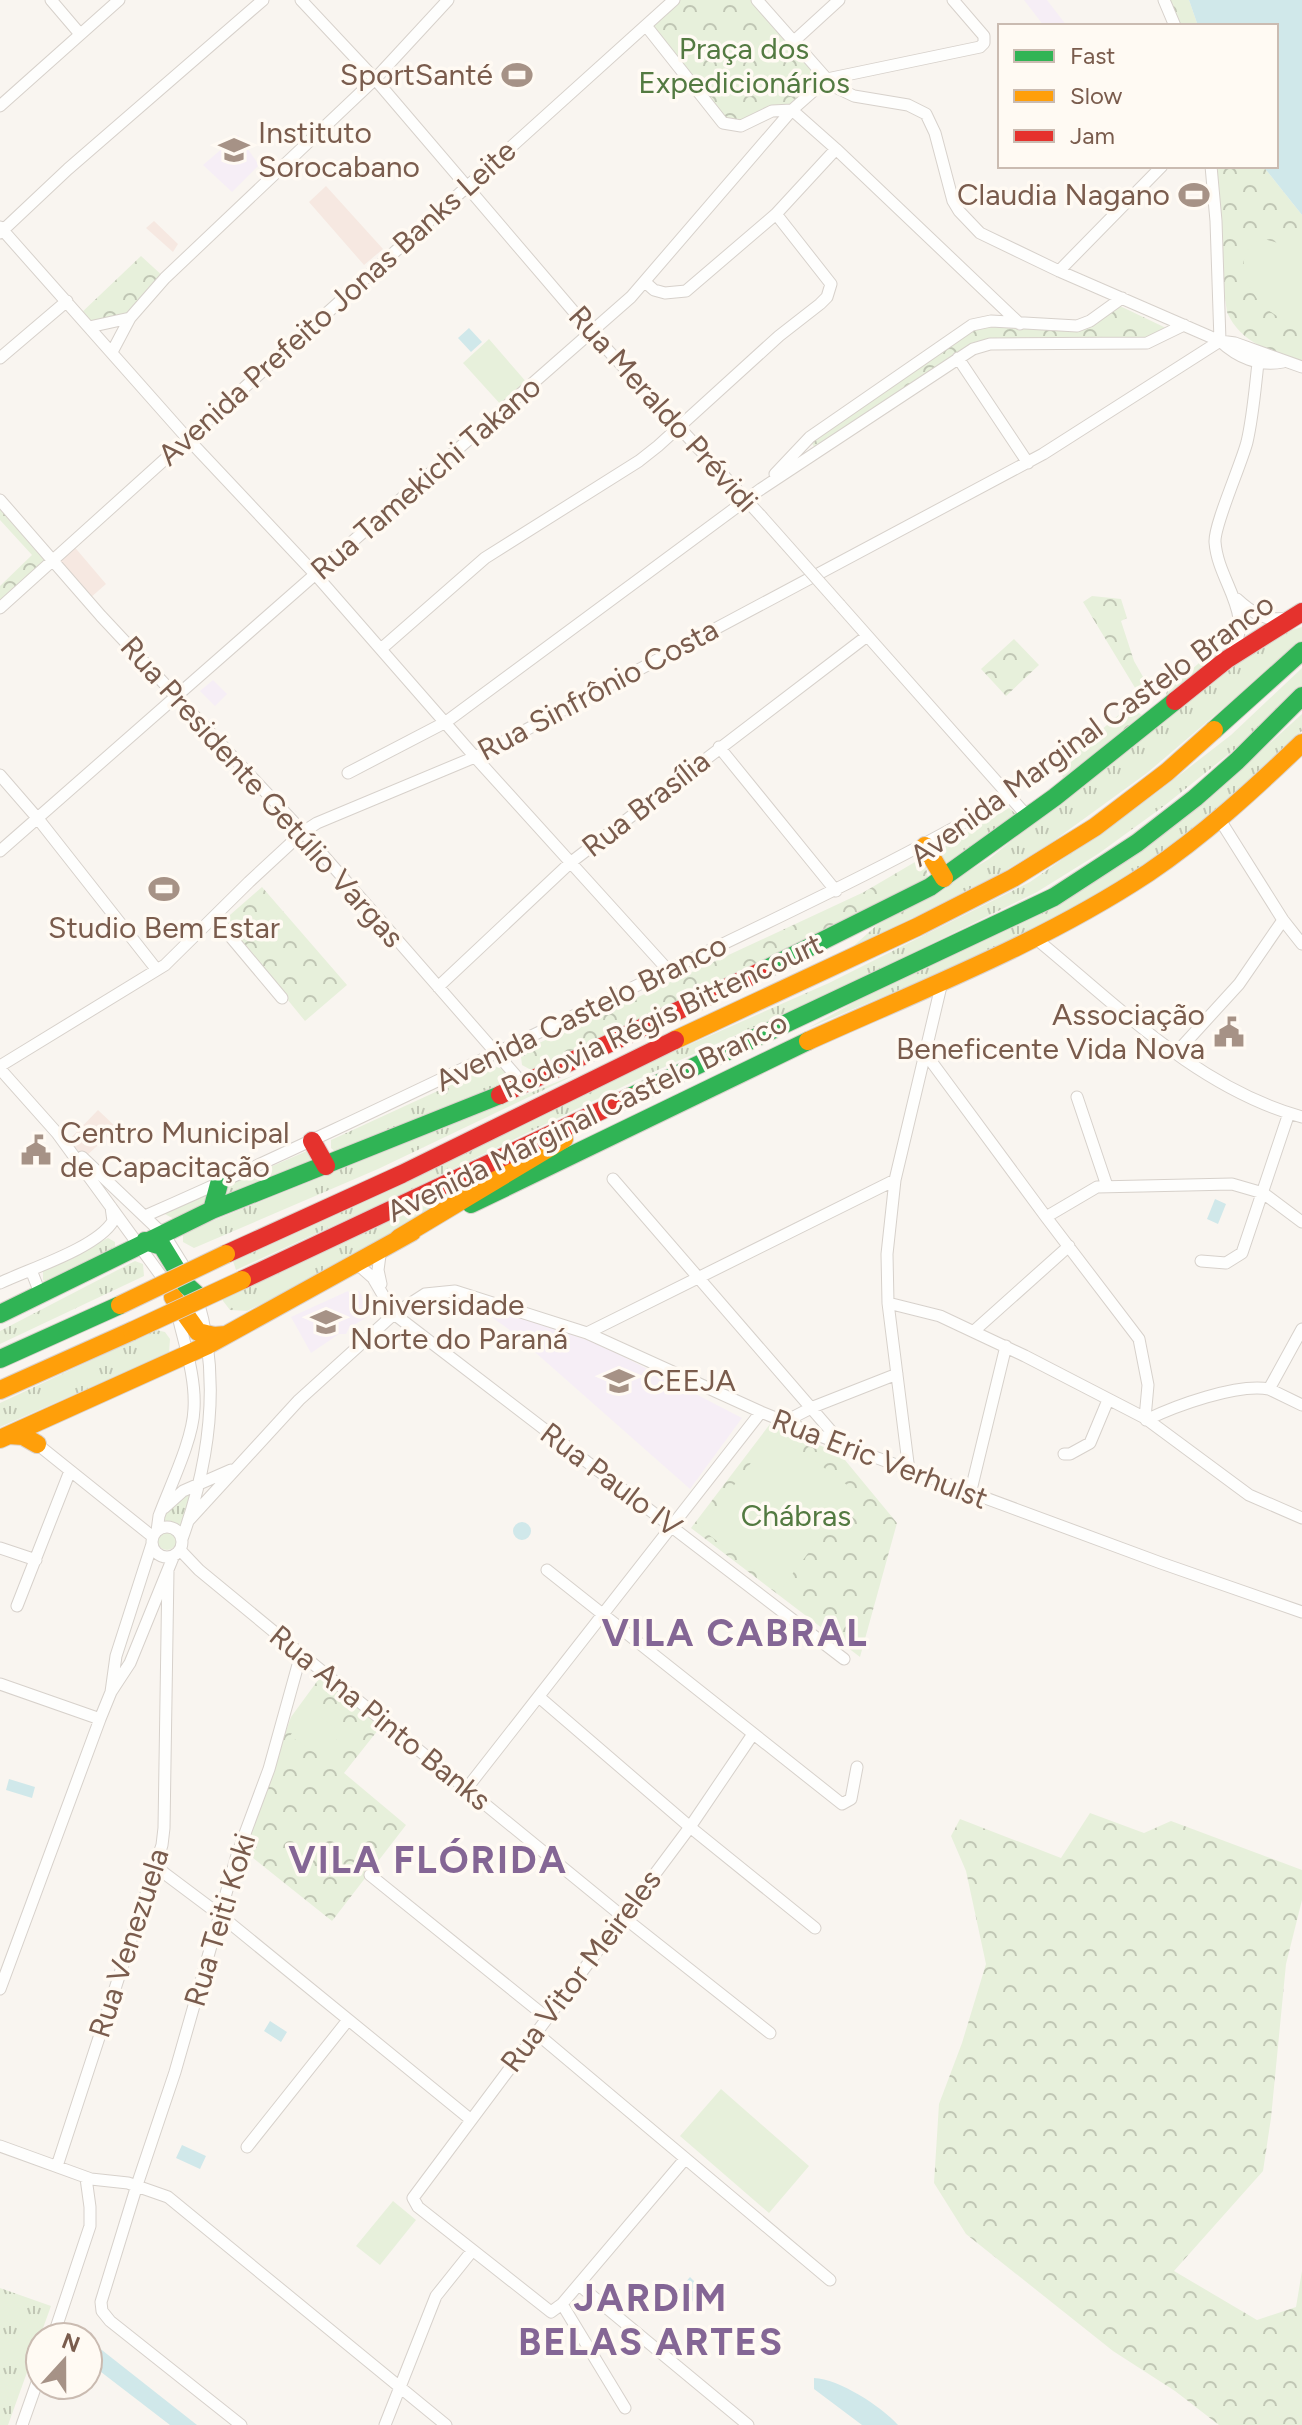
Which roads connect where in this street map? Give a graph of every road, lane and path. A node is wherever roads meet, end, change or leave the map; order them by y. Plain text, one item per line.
1 (51, 0) edge
2 (119, 0) edge
3 (263, 0) edge
4 (301, 0) edge
5 (448, 0) edge
6 (674, 0) edge
7 (757, 0) edge
8 (765, 0) edge
9 (839, 0) edge
10 (953, 0) edge
11 (1164, 0) edge
12 (769, 13) junction
13 (1174, 24) edge
14 (647, 27) junction
15 (80, 34) junction
16 (793, 42) junction
17 (375, 79) junction
18 (827, 79) junction
19 (0, 106) edge
20 (792, 110) junction
21 (836, 149) junction
22 (1160, 168) edge
23 (1211, 168) edge
24 (466, 186) junction
25 (776, 214) junction
26 (1, 230) edge
27 (1059, 271) junction
28 (645, 282) junction
29 (1122, 298) junction
30 (67, 301) junction
31 (130, 318) junction
32 (1020, 324) junction
33 (1184, 325) junction
34 (89, 327) junction
35 (592, 333) junction
36 (1220, 341) junction
37 (112, 352) junction
38 (0, 358) edge
39 (958, 358) junction
40 (1283, 362) junction
41 (1258, 363) junction
42 (1302, 367) edge
43 (678, 429) junction
44 (187, 438) junction
45 (1028, 463) junction
46 (761, 489) junction
47 (0, 500) edge
48 (747, 500) junction
49 (52, 560) junction
50 (315, 574) junction
51 (1234, 596) junction
52 (0, 608) edge
53 (1302, 612) edge
54 (867, 636) junction
55 (381, 649) junction
56 (1302, 651) edge
57 (1226, 660) junction
58 (176, 695) junction
59 (1302, 696) edge
60 (446, 722) junction
61 (1302, 743) edge
62 (719, 747) junction
63 (475, 757) junction
64 (348, 773) dead end
65 (0, 775) edge
66 (1010, 796) junction
67 (1028, 817) junction
68 (39, 820) junction
69 (1220, 820) junction
70 (303, 832) junction
71 (925, 846) junction
72 (0, 851) edge
73 (570, 863) junction
74 (944, 878) junction
75 (836, 891) junction
76 (214, 917) junction
77 (1283, 920) junction
78 (1035, 938) junction
79 (1302, 944) edge
80 (157, 970) junction
81 (668, 970) junction
82 (942, 982) junction
83 (438, 987) junction
84 (282, 998) dead end
85 (759, 1034) junction
86 (495, 1053) junction
87 (925, 1053) junction
88 (1176, 1053) junction
89 (0, 1067) edge
90 (524, 1085) junction
91 (1077, 1097) dead end
92 (1289, 1113) junction
93 (1302, 1117) edge
94 (57, 1133) junction
95 (312, 1141) junction
96 (326, 1166) junction
97 (613, 1179) dead end
98 (895, 1180) junction
99 (219, 1184) junction
100 (1107, 1186) junction
101 (1263, 1193) junction
102 (110, 1203) junction
103 (212, 1210) junction
104 (1046, 1217) junction
105 (1302, 1222) edge
106 (159, 1224) junction
107 (399, 1238) junction
108 (142, 1243) junction
109 (1069, 1246) junction
110 (381, 1248) junction
111 (1201, 1261) dead end
112 (355, 1262) junction
113 (31, 1270) junction
114 (699, 1279) junction
115 (0, 1283) edge
116 (40, 1293) junction
117 (196, 1294) junction
118 (173, 1297) junction
119 (383, 1297) junction
120 (888, 1303) junction
121 (0, 1314) edge
122 (394, 1314) junction
123 (1302, 1329) edge
124 (974, 1331) junction
125 (587, 1333) junction
126 (207, 1341) junction
127 (1006, 1346) junction
128 (187, 1355) junction
129 (0, 1359) edge
130 (897, 1374) junction
131 (1269, 1389) junction
132 (0, 1390) edge
133 (1108, 1400) junction
134 (1302, 1405) edge
135 (813, 1407) junction
136 (761, 1412) junction
137 (47, 1418) junction
138 (1145, 1419) junction
139 (784, 1422) junction
140 (5, 1437) edge
141 (37, 1444) junction
142 (845, 1446) junction
143 (205, 1448) junction
144 (1064, 1454) dead end
145 (233, 1469) junction
146 (70, 1471) junction
147 (909, 1471) junction
148 (200, 1482) junction
149 (970, 1494) junction
150 (159, 1516) junction
151 (1302, 1518) edge
152 (189, 1520) junction
153 (673, 1527) junction
154 (154, 1537) junction
155 (0, 1548) edge
156 (179, 1548) junction
157 (36, 1560) junction
158 (168, 1570) junction
159 (547, 1570) dead end
160 (17, 1606) dead end
161 (1302, 1612) edge
162 (605, 1614) junction
163 (301, 1654) junction
164 (844, 1659) dead end
165 (0, 1684) edge
166 (111, 1692) junction
167 (539, 1697) junction
168 (100, 1719) junction
169 (753, 1734) junction
170 (857, 1767) dead end
171 (467, 1788) junction
172 (690, 1827) junction
173 (156, 1867) junction
174 (370, 1875) dead end
175 (220, 1915) junction
176 (622, 1916) junction
177 (815, 1928) dead end
178 (0, 1989) edge
179 (546, 2017) junction
180 (348, 2020) junction
181 (535, 2032) junction
182 (770, 2033) dead end
183 (470, 2119) junction
184 (0, 2146) edge
185 (247, 2147) dead end
186 (685, 2159) junction
187 (57, 2166) junction
188 (86, 2178) junction
189 (137, 2185) junction
190 (472, 2251) junction
191 (830, 2280) dead end
192 (579, 2285) junction
193 (562, 2304) junction
194 (58, 2321) edge
195 (399, 2385) junction
196 (30, 2401) edge
197 (625, 2408) dead end
198 (22, 2425) edge
199 (241, 2425) edge
200 (385, 2425) edge
201 (446, 2425) edge
202 (748, 2425) edge

1 - 15 street
2 - 15 street
3 - 26 street
4 - 17 street, Rua Meraldo Prévidi
5 - 17 street
6 - 14 street, Avenida Prefeito Jonas Banks Leite
7 - 12 street
8 - 12 street
9 - 16 street
10 - 18 street
11 - 13 street
12 - 16 street
14 - 20 street
14 - 24 street, Avenida Prefeito Jonas Banks Leite
15 - 19 street
16 - 18 street
17 - 24 street, Rua Meraldo Prévidi
17 - 31 street
18 - 20 street, Rua Tamekichi Takano
18 - 27 street
20 - 21 street
20 - 28 street, Rua Tamekichi Takano
21 - 25 street
21 - 32 street
22 - 27 street
23 - 36 street
24 - 35 street, Rua Meraldo Prévidi
24 - 44 street, Avenida Prefeito Jonas Banks Leite
25 - 28 street
25 - 43 street
26 - 30 street
27 - 29 street
28 - 35 street, Rua Tamekichi Takano
29 - 32 street
29 - 33 street
30 - 34 street
30 - 38 street
31 - 34 street
31 - 37 street
32 - 46 street
33 - 36 street
33 - 39 street
34 - 37 street
35 - 43 street, Rua Meraldo Prévidi
35 - 50 street, Rua Tamekichi Takano
36 - 40 street
36 - 41 street
36 - 45 street, Rua Sinfrônio Costa
37 - 44 street
39 - 45 street
39 - 46 street
40 - 41 street
40 - 42 street
41 - 51 street
43 - 48 street, Rua Meraldo Prévidi
43 - 55 street
44 - 49 street, Avenida Prefeito Jonas Banks Leite
44 - 50 street
45 - 63 street, Rua Sinfrônio Costa
46 - 48 street
47 - 49 street, Rua Presidente Getúlio Vargas
48 - 54 street, Rua Meraldo Prévidi, bridge
48 - 60 street
49 - 52 street, Avenida Prefeito Jonas Banks Leite
49 - 58 street, Rua Presidente Getúlio Vargas
50 - 55 street
50 - 58 street, Rua Tamekichi Takano
51 - 53 street
51 - 57 street
53 - 57 main road, Avenida Marginal Castelo Branco
54 - 62 street, Rua Brasília
54 - 66 street, Rua Meraldo Prévidi
55 - 60 street
56 - 129 main road, Rodovia Régis Bittencourt, bridge
57 - 67 main road, Avenida Marginal Castelo Branco
58 - 68 street, Rua Tamekichi Takano
58 - 70 street, Rua Presidente Getúlio Vargas
59 - 85 main road, Rodovia Régis Bittencourt
60 - 63 street
60 - 64 street
61 - 69 main road, Avenida Marginal Castelo Branco
62 - 73 street, Rua Brasília
62 - 75 street
63 - 70 street, Rua Sinfrônio Costa
63 - 73 street
65 - 68 street
66 - 67 street, Rua Meraldo Prévidi
66 - 71 street, Avenida Castelo Branco
67 - 74 main road, Avenida Marginal Castelo Branco
68 - 72 street, Rua Tamekichi Takano
68 - 80 street
69 - 77 street
69 - 78 main road, Avenida Marginal Castelo Branco
70 - 76 street, Rua Sinfrônio Costa
70 - 83 street, Rua Presidente Getúlio Vargas
71 - 74 main road
71 - 75 street, Avenida Castelo Branco
73 - 81 street
73 - 83 street, Rua Brasília
74 - 90 main road, Avenida Marginal Castelo Branco
75 - 81 street, Avenida Castelo Branco
76 - 80 street, Rua Sinfrônio Costa
76 - 84 street
77 - 79 street
77 - 88 street
78 - 82 main road, Avenida Marginal Castelo Branco
78 - 88 street
80 - 89 street, Rua Sinfrônio Costa
81 - 86 street, Avenida Castelo Branco
82 - 87 street
82 - 107 main road, Avenida Marginal Castelo Branco
83 - 86 street, Rua Presidente Getúlio Vargas
85 - 107 main road
85 - 132 main road, Rodovia Régis Bittencourt, bridge
86 - 90 street, Rua Presidente Getúlio Vargas
86 - 95 street, Avenida Castelo Branco
87 - 98 street
87 - 104 street
88 - 92 street
89 - 94 street
90 - 96 main road, Avenida Marginal Castelo Branco
91 - 100 street
92 - 93 street
92 - 101 street
94 - 102 street
94 - 106 street
95 - 96 main road
95 - 99 street, Avenida Castelo Branco
96 - 103 main road, Avenida Marginal Castelo Branco
97 - 114 street
98 - 114 street
98 - 120 street
99 - 103 main road
99 - 106 street, Avenida Castelo Branco
100 - 101 street
100 - 104 street
101 - 105 street
101 - 111 street
102 - 108 street
102 - 113 street
103 - 106 main road, Avenida Marginal Castelo Branco
104 - 109 street
106 - 108 main road, Avenida Marginal Castelo Branco
106 - 117 street
107 - 110 main road, Avenida Marginal Castelo Branco
108 - 116 main road, Avenida Marginal Castelo Branco
108 - 117 main road
108 - 118 street
109 - 124 street
109 - 138 street
110 - 112 main road, Avenida Marginal Castelo Branco
110 - 119 street, Rua Paulo IV
112 - 119 street, Rua Paulo IV
112 - 126 main road, Avenida Marginal Castelo Branco
113 - 115 street
113 - 116 street
114 - 125 street
114 - 135 street
116 - 121 main road, Avenida Marginal Castelo Branco
117 - 126 street
118 - 126 main road
118 - 128 street
119 - 122 street, Rua Paulo IV
120 - 124 street
120 - 130 street
122 - 125 street, Rua Eric Verhulst
122 - 145 street, Rua Eric Verhulst
122 - 153 street, Rua Paulo IV
123 - 131 street
124 - 127 street
125 - 136 street, Rua Eric Verhulst
126 - 128 main road, Avenida Marginal Castelo Branco
126 - 143 street
127 - 133 street
127 - 149 street
128 - 137 main road, Avenida Marginal Castelo Branco
128 - 150 street
130 - 135 street
130 - 147 street
131 - 134 street
131 - 138 street
133 - 138 street
133 - 144 street
135 - 139 street
135 - 142 street
136 - 139 street, Rua Eric Verhulst
136 - 153 street
137 - 140 main road, Avenida Marginal Castelo Branco
137 - 141 main road
138 - 151 street
139 - 142 street, Rua Eric Verhulst
140 - 141 main road
141 - 146 street
142 - 147 street, Rua Eric Verhulst
143 - 145 street
143 - 148 street
145 - 148 street
145 - 152 street, Rua Eric Verhulst
146 - 154 street
146 - 157 street
147 - 149 street, Rua Eric Verhulst
148 - 150 street
148 - 152 street
149 - 161 street, Rua Eric Verhulst
150 - 154 street
152 - 156 street
153 - 162 street
153 - 164 street, Rua Paulo IV
154 - 156 street
154 - 156 street
154 - 166 street
155 - 157 street
156 - 158 street
156 - 163 street, Rua Ana Pinto Banks
157 - 160 street
158 - 166 street
158 - 173 street, Rua Venezuela
159 - 162 street
162 - 167 street
162 - 169 street
163 - 171 street, Rua Ana Pinto Banks
163 - 175 street, Rua Teiti Koki
165 - 168 street
166 - 168 street
167 - 171 street
167 - 172 street
168 - 178 street
169 - 170 street
169 - 172 street, Rua Vitor Meireles
171 - 176 street, Rua Ana Pinto Banks
172 - 176 street, Rua Vitor Meireles
172 - 177 street
173 - 175 street
173 - 187 street, Rua Venezuela
174 - 179 street
175 - 180 street
175 - 189 street, Rua Teiti Koki
176 - 179 street, Rua Vitor Meireles
176 - 182 street, Rua Ana Pinto Banks
179 - 181 street, Rua Vitor Meireles
180 - 183 street
180 - 185 street
181 - 183 street, Rua Vitor Meireles
181 - 186 street
183 - 190 street, Rua Vitor Meireles
184 - 187 street
186 - 191 street
186 - 192 street
187 - 188 street
188 - 189 street
188 - 194 street
189 - 195 street
189 - 199 street, Rua Teiti Koki
190 - 193 street
190 - 195 street
192 - 193 street
192 - 202 street
193 - 197 street
195 - 200 street
195 - 201 street
196 - 198 street

